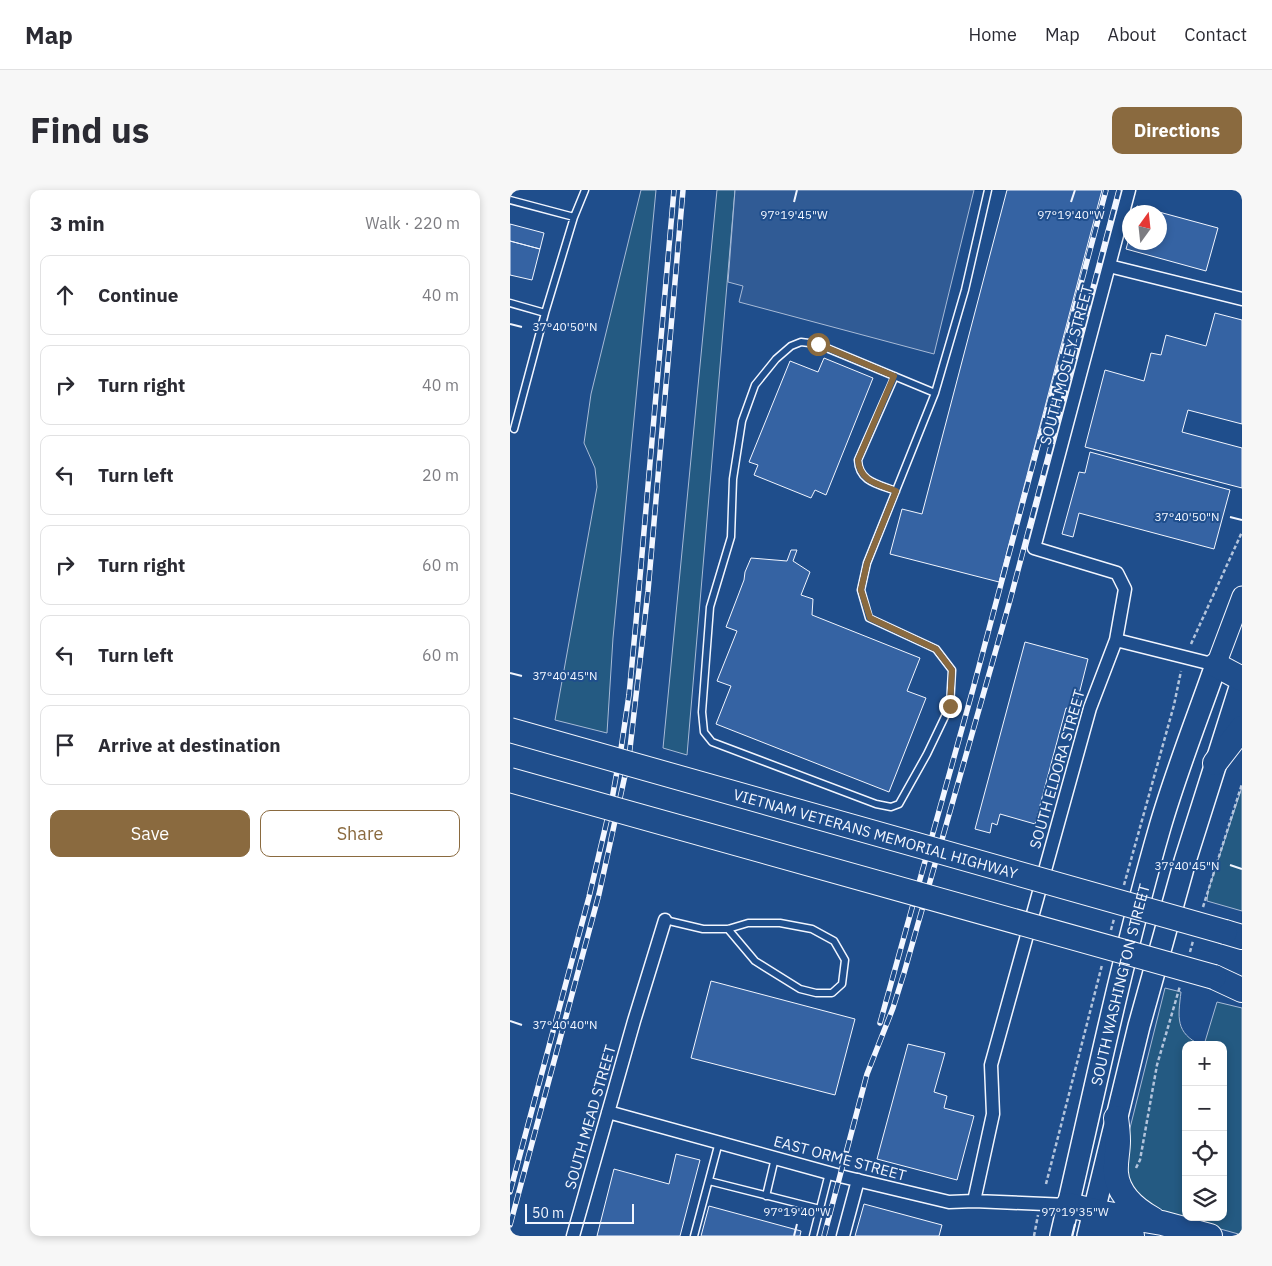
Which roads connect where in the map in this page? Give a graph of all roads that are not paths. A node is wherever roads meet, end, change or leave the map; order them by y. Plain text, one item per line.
1 (585, 190) edge
2 (988, 190) edge
3 (1129, 190) edge
4 (510, 200) edge
5 (574, 217) junction
6 (1109, 266) junction
7 (1242, 299) edge
8 (510, 303) edge
9 (545, 312) junction
10 (894, 376) junction
11 (935, 393) junction
12 (514, 429) dead end
13 (896, 491) junction
14 (1034, 548) joint
15 (1242, 596) edge
16 (1116, 640) junction
17 (1216, 665) junction
18 (1242, 671) edge
19 (1242, 680) edge
20 (1242, 728) edge
21 (510, 730) edge
22 (1215, 763) junction
23 (510, 780) edge
24 (665, 920) joint
25 (728, 929) junction
26 (1236, 935) edge
27 (1214, 977) junction
28 (1242, 985) edge
29 (1242, 990) edge
30 (608, 1112) junction
31 (1116, 1118) junction
32 (719, 1142) junction
33 (775, 1158) junction
34 (829, 1173) junction
35 (858, 1180) junction
36 (709, 1181) junction
37 (766, 1196) junction
38 (974, 1201) junction
39 (1068, 1205) junction
40 (820, 1209) junction
41 (1091, 1222) edge
42 (1162, 1223) junction
43 (573, 1236) edge
44 (694, 1236) edge
45 (813, 1236) edge
46 (843, 1236) edge
47 (1061, 1236) edge
48 (1132, 1236) edge
49 (1210, 1236) edge

1 - 5 lane
2 - 11 lane
3 - 6 street, SOUTH MOSLEY STREET
4 - 5 lane
5 - 9 lane
6 - 7 street
6 - 14 street, SOUTH MOSLEY STREET
8 - 9 lane
9 - 12 lane
10 - 11 lane
10 - 13 lane
10 - 13 lane
11 - 13 lane
14 - 16 street, SOUTH ELDORA STREET
15 - 17 main road, SOUTH WASHINGTON STREET
16 - 17 street
16 - 38 street, SOUTH ELDORA STREET
17 - 18 highway
17 - 19 highway
17 - 39 main road, SOUTH WASHINGTON STREET
19 - 22 main road, SOUTH WASHINGTON STREET
20 - 22 highway
21 - 26 highway, VIETNAM VETERANS MEMORIAL HIGHWAY, bridge
22 - 31 main road, SOUTH WASHINGTON STREET
23 - 27 highway, bridge
24 - 25 lane
24 - 30 street, SOUTH MEAD STREET
25 - 25 lane
27 - 28 highway
27 - 29 highway
30 - 32 street, EAST ORME STREET
30 - 43 street, SOUTH MEAD STREET
31 - 41 main road, SOUTH WASHINGTON STREET
31 - 42 highway
32 - 33 street, EAST ORME STREET
32 - 36 lane
33 - 34 street, EAST ORME STREET
33 - 37 lane
34 - 35 street, EAST ORME STREET
34 - 40 lane
35 - 38 street, EAST ORME STREET
35 - 46 street
36 - 37 lane
36 - 44 lane
37 - 40 lane
38 - 39 street, EAST ORME STREET
39 - 41 highway
39 - 47 main road, SOUTH WASHINGTON STREET
40 - 45 lane
41 - 42 highway
41 - 48 highway
42 - 49 highway

